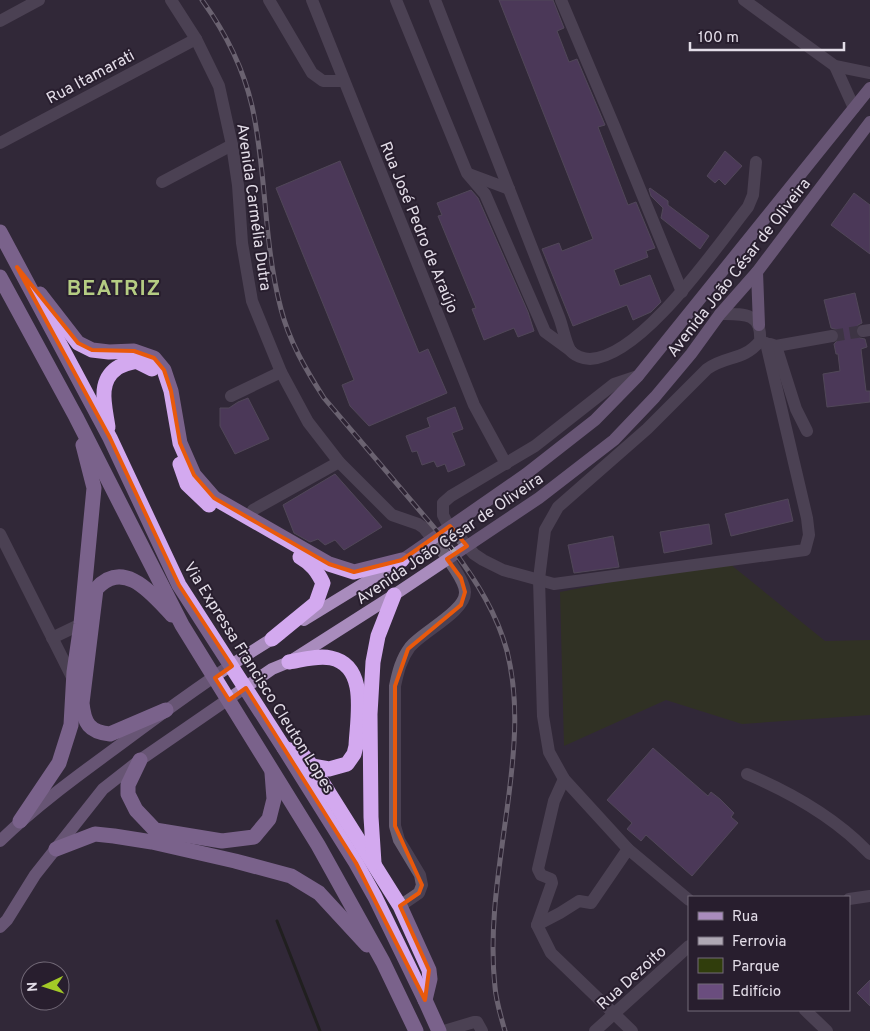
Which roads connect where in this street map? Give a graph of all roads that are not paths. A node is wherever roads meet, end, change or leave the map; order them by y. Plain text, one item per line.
1 (39, 0) edge
2 (171, 0) edge
3 (269, 0) edge
4 (312, 0) edge
5 (396, 0) edge
6 (434, 0) edge
7 (561, 0) edge
8 (744, 0) edge
9 (0, 21) edge
10 (196, 39) junction
11 (835, 66) junction
12 (870, 73) edge
13 (344, 81) junction
14 (870, 88) edge
15 (854, 108) junction
16 (870, 122) edge
17 (0, 143) edge
18 (232, 144) junction
19 (756, 162) dead end
20 (467, 173) junction
21 (162, 182) dead end
22 (509, 189) junction
23 (0, 232) edge
24 (17, 266) junction
25 (757, 272) junction
26 (0, 277) edge
27 (682, 292) junction
28 (720, 314) junction
29 (759, 325) junction
30 (832, 336) tunnel mouth
31 (768, 343) junction
32 (571, 351) junction
33 (281, 372) junction
34 (638, 376) junction
35 (231, 396) dead end
36 (76, 416) junction
37 (807, 431) dead end
38 (110, 438) junction
39 (338, 462) junction
40 (506, 464) junction
41 (253, 510) dead end
42 (0, 534) edge
43 (402, 560) junction
44 (539, 579) junction
45 (394, 595) junction
46 (81, 624) junction
47 (182, 625) junction
48 (52, 638) junction
49 (272, 639) junction
50 (289, 662) junction
51 (74, 682) junction
52 (166, 710) junction
53 (284, 748) junction
54 (140, 760) junction
55 (312, 766) junction
56 (272, 769) junction
57 (747, 774) dead end
58 (564, 779) junction
59 (20, 821) junction
60 (0, 841) edge
61 (56, 849) junction
62 (628, 849) junction
63 (870, 854) edge
64 (374, 863) junction
65 (870, 896) edge
66 (688, 899) edge
67 (850, 899) edge
68 (400, 906) junction
69 (537, 925) junction
70 (0, 927) edge
71 (688, 947) edge
72 (383, 962) junction
73 (425, 1000) junction
74 (807, 1011) edge
75 (614, 1014) junction
76 (825, 1030) edge
77 (416, 1031) edge
78 (439, 1031) edge
79 (444, 1031) edge
80 (482, 1031) edge
81 (595, 1031) edge
82 (632, 1031) edge

1 - 9 street
2 - 10 street, Avenida Carmélia Dutra
3 - 13 street
4 - 13 street, Rua José Pedro de Araújo
5 - 20 street
6 - 22 street
7 - 27 street
8 - 11 street
10 - 17 street, Rua Itamarati
10 - 18 street, Avenida Carmélia Dutra
11 - 12 street
11 - 15 street
13 - 40 street, Rua José Pedro de Araújo
14 - 15 main road, Avenida João César de Oliveira
15 - 34 main road, Avenida João César de Oliveira
16 - 25 main road, Avenida João César de Oliveira
18 - 21 street
18 - 33 street, Avenida Carmélia Dutra
19 - 27 street
20 - 22 street
20 - 32 street
22 - 32 street
23 - 24 highway, Via Expressa Francisco Cleuton Lopes
24 - 38 highway, Via Expressa Francisco Cleuton Lopes
24 - 43 highway
25 - 28 main road, Avenida João César de Oliveira
25 - 29 main road
26 - 36 highway, Via Expressa Francisco Cleuton Lopes
27 - 32 street
28 - 29 street
28 - 45 main road, Avenida João César de Oliveira
29 - 31 street
30 - 31 street
31 - 37 street
31 - 44 street
31 - 44 street
33 - 35 street
33 - 39 street, Avenida Carmélia Dutra
34 - 40 street
34 - 43 main road, Avenida João César de Oliveira
36 - 46 highway
36 - 47 highway, Via Expressa Francisco Cleuton Lopes
38 - 49 highway
38 - 53 highway, Via Expressa Francisco Cleuton Lopes
39 - 41 street
39 - 68 street, Avenida Carmélia Dutra
40 - 44 street
42 - 48 street
43 - 49 main road, Avenida João César de Oliveira
44 - 58 street
45 - 50 main road, Avenida João César de Oliveira
45 - 64 highway
46 - 48 street
46 - 51 highway
47 - 52 highway
47 - 56 highway, Via Expressa Francisco Cleuton Lopes
48 - 51 street
49 - 52 main road, Avenida João César de Oliveira
50 - 54 main road, Avenida João César de Oliveira
50 - 55 highway
51 - 59 highway
52 - 59 main road, Avenida João César de Oliveira
53 - 55 highway
53 - 73 highway, Via Expressa Francisco Cleuton Lopes
54 - 56 highway
54 - 61 main road, Avenida João César de Oliveira
55 - 64 highway
56 - 72 highway, Via Expressa Francisco Cleuton Lopes
57 - 63 street
58 - 62 street
58 - 69 street
59 - 60 main road, Avenida João César de Oliveira
61 - 70 main road, Avenida João César de Oliveira
61 - 72 highway
62 - 66 street
62 - 69 street
64 - 68 highway
65 - 67 street
68 - 73 highway
69 - 75 street
71 - 75 street, Rua Dezoito
72 - 77 highway, Via Expressa Francisco Cleuton Lopes
73 - 78 highway, Via Expressa Francisco Cleuton Lopes
74 - 76 street
75 - 81 street, Rua Dezoito
75 - 82 street
79 - 80 street

